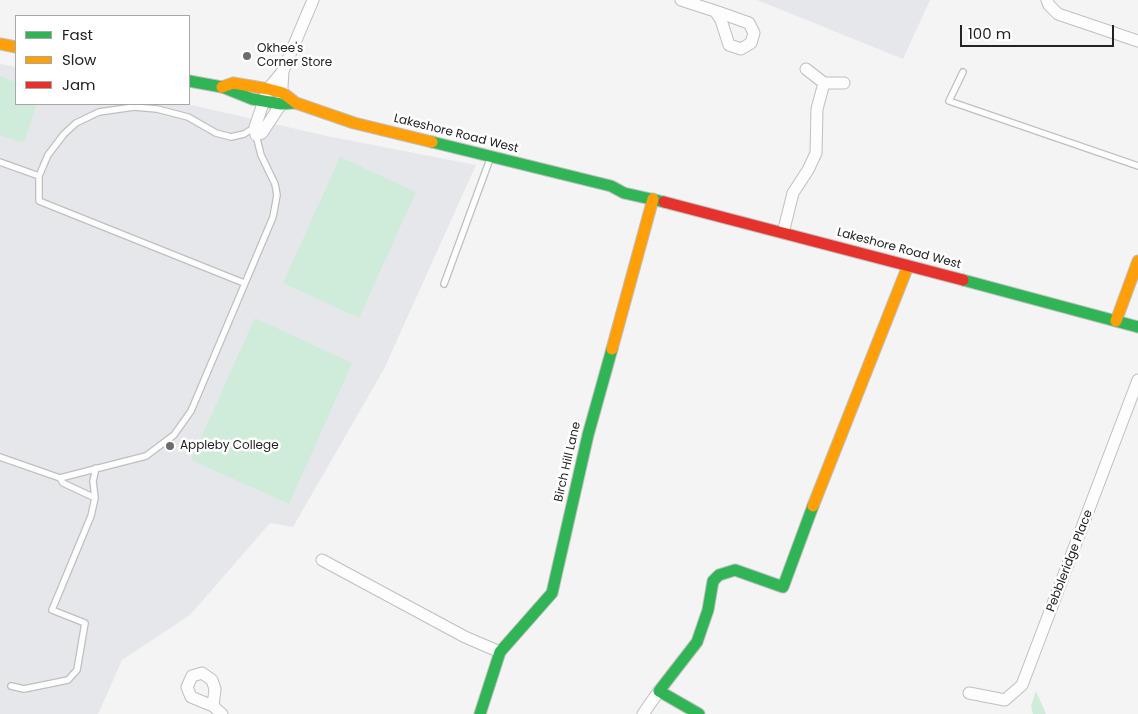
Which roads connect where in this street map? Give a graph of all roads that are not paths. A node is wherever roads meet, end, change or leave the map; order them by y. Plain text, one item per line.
1 (313, 0) edge
2 (680, 0) edge
3 (1047, 0) edge
4 (715, 11) dead end
5 (1138, 41) edge
6 (0, 44) edge
7 (15, 47) edge
8 (806, 69) dead end
9 (283, 71) junction
10 (963, 72) dead end
11 (190, 81) edge
12 (824, 83) junction
13 (844, 83) dead end
14 (222, 87) junction
15 (268, 89) junction
16 (282, 99) junction
17 (266, 102) junction
18 (256, 131) junction
19 (491, 157) junction
20 (0, 162) edge
21 (1138, 166) edge
22 (39, 176) junction
23 (653, 199) junction
24 (783, 233) junction
25 (1138, 261) edge
26 (908, 266) junction
27 (244, 283) junction
28 (444, 284) dead end
29 (1116, 320) junction
30 (1138, 327) edge
31 (1138, 380) edge
32 (0, 457) edge
33 (96, 468) junction
34 (60, 478) junction
35 (95, 498) junction
36 (322, 560) dead end
37 (500, 652) junction
38 (12, 686) dead end
39 (659, 691) junction
40 (968, 692) dead end
41 (480, 714) edge
42 (643, 714) edge
43 (700, 714) edge

1 - 9 street
2 - 4 street
3 - 5 street
6 - 7 street
8 - 12 street
9 - 15 street
9 - 16 street
10 - 21 lane
11 - 14 street, Lakeshore Road West
12 - 13 street
12 - 24 street
14 - 15 street, Lakeshore Road West
14 - 17 street, Lakeshore Road West
15 - 16 street, Lakeshore Road West
15 - 17 street
16 - 17 street, Lakeshore Road West
16 - 18 street
16 - 19 street, Lakeshore Road West
17 - 18 street
18 - 22 lane
18 - 27 lane
19 - 23 street, Lakeshore Road West
19 - 28 lane
20 - 22 lane
22 - 27 lane
23 - 24 street, Lakeshore Road West
23 - 37 street, Birch Hill Lane
24 - 26 street, Lakeshore Road West
25 - 29 street
26 - 29 street, Lakeshore Road West
26 - 39 street
27 - 33 lane
29 - 30 street, Lakeshore Road West
31 - 40 street, Pebbleridge Place
32 - 34 lane
33 - 34 lane
33 - 35 lane
34 - 35 lane
35 - 38 lane
36 - 37 street
37 - 41 street, Birch Hill Lane
39 - 42 street
39 - 43 street

